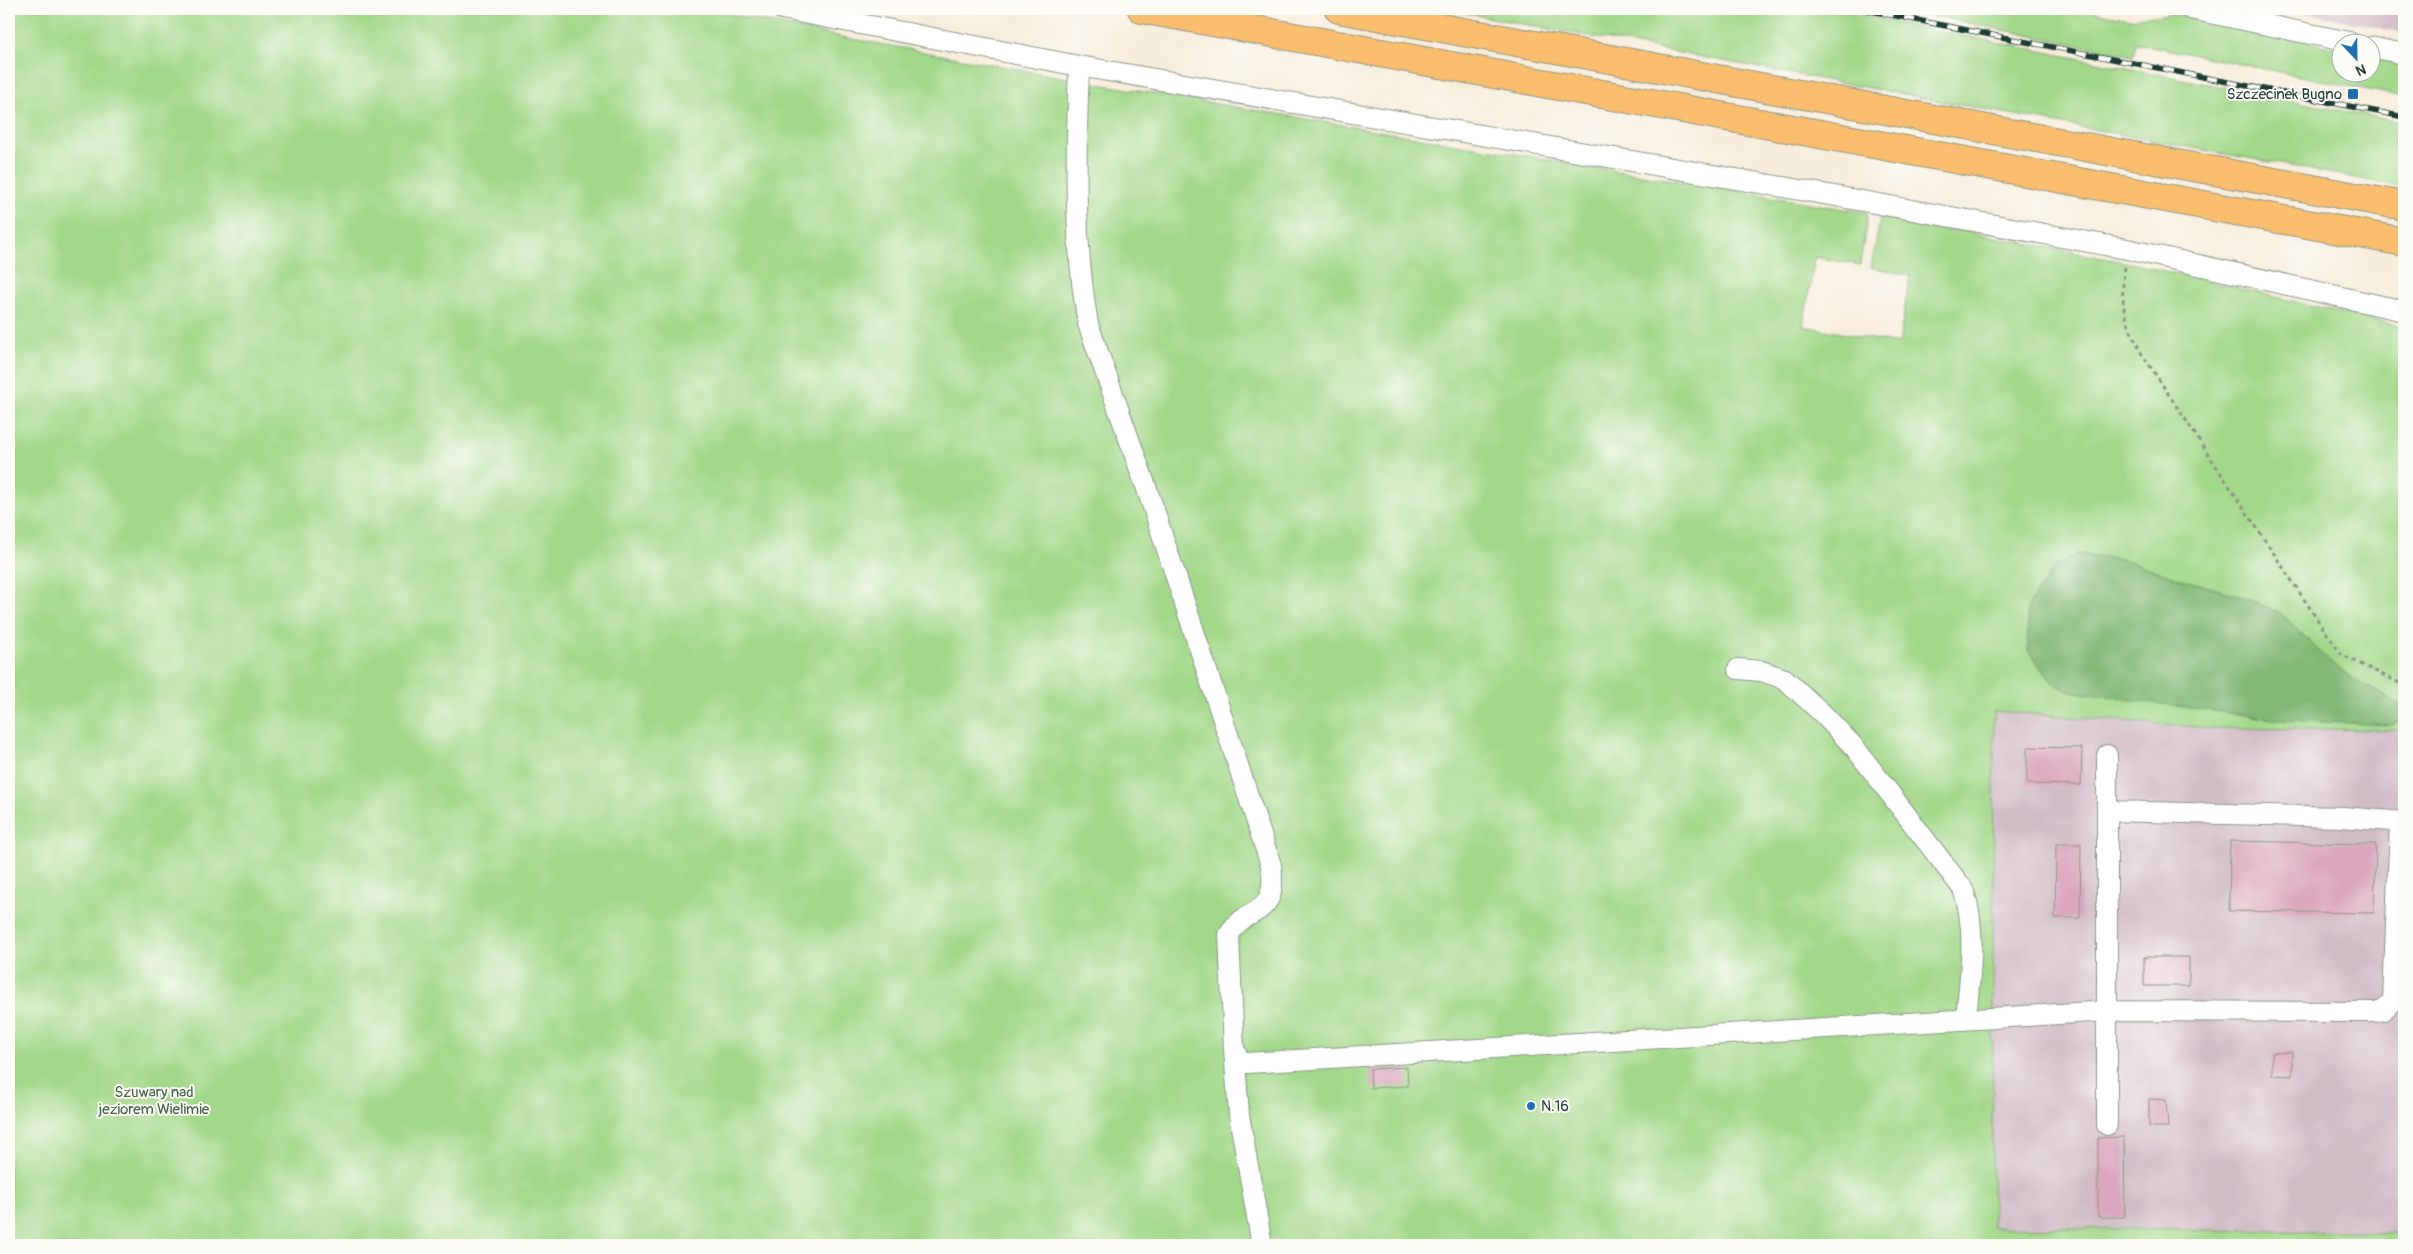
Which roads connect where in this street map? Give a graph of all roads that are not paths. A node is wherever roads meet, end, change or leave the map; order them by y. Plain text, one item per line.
1 (782, 9) edge
2 (1142, 9) edge
3 (1339, 9) edge
4 (2190, 9) edge
5 (2330, 38) edge
6 (2380, 49) edge
7 (2404, 54) edge
8 (1079, 66) junction
9 (2404, 206) edge
10 (2404, 242) edge
11 (2404, 311) edge
12 (1738, 669) dead end
13 (2106, 755) dead end
14 (2107, 811) junction
15 (2402, 822) edge
16 (2108, 1011) junction
17 (1966, 1020) junction
18 (1234, 1049) junction
19 (2106, 1126) dead end
20 (1262, 1245) edge

1 - 8 street
2 - 10 highway
3 - 9 highway
4 - 5 street
6 - 7 street
8 - 11 street
8 - 18 street
12 - 17 street
13 - 14 street
14 - 15 street
14 - 16 street
15 - 16 street
16 - 17 street
16 - 19 street
17 - 18 street
18 - 20 street

